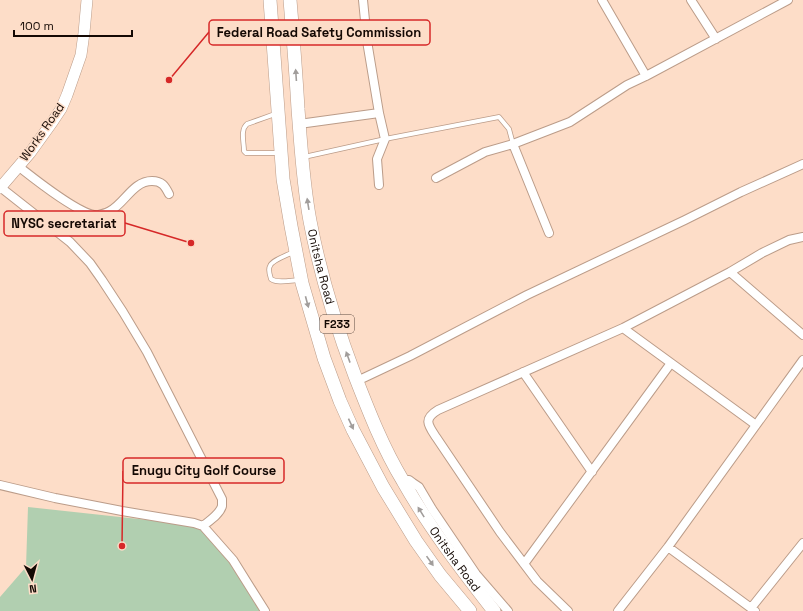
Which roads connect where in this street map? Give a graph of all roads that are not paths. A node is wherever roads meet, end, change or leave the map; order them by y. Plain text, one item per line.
1 (87, 0) edge
2 (270, 0) edge
3 (290, 0) edge
4 (363, 0) edge
5 (602, 0) edge
6 (691, 0) edge
7 (788, 0) edge
8 (716, 39) junction
9 (646, 76) junction
10 (278, 113) junction
11 (379, 113) junction
12 (299, 124) junction
13 (385, 139) junction
14 (513, 144) junction
15 (281, 153) junction
16 (302, 158) junction
17 (803, 164) edge
18 (18, 166) junction
19 (436, 178) dead end
20 (379, 185) dead end
21 (0, 187) edge
22 (170, 194) dead end
23 (310, 222) junction
24 (290, 226) junction
25 (549, 233) dead end
26 (803, 237) edge
27 (296, 251) junction
28 (730, 272) junction
29 (301, 280) junction
30 (623, 328) junction
31 (803, 335) edge
32 (803, 360) edge
33 (671, 363) junction
34 (523, 372) junction
35 (357, 381) junction
36 (756, 425) junction
37 (592, 472) junction
38 (402, 480) junction
39 (0, 485) edge
40 (203, 526) junction
41 (803, 543) edge
42 (668, 546) junction
43 (524, 564) junction
44 (753, 610) edge
45 (265, 611) edge
46 (470, 611) edge
47 (494, 611) edge
48 (508, 611) edge
49 (568, 611) edge
50 (618, 611) edge

1 - 18 main road, Works Road
2 - 10 main road, Onitsha Road / F233
12 -> 3 main road, Onitsha Road / F233
4 - 11 street
5 - 9 street
6 - 8 street
7 - 8 street
8 - 9 street
9 - 14 street
10 - 15 main road, Onitsha Road / F233
10 - 15 lane
11 - 12 street
11 - 13 street
12 - 16 main road, Onitsha Road / F233
13 - 14 lane
13 - 16 lane
13 - 20 street
14 - 19 street
14 - 25 street
15 - 24 main road, Onitsha Road / F233
23 -> 16 main road, Onitsha Road / F233
17 - 35 street
18 - 21 main road, Works Road
18 - 22 street
21 - 40 street
23 - 24 main road
35 -> 23 main road, Onitsha Road / F233
24 - 27 main road, Onitsha Road / F233
26 - 28 street
27 - 29 main road, Onitsha Road / F233
27 - 29 lane
28 - 30 street
28 - 31 street
29 -> 46 main road, Onitsha Road / F233
30 - 33 street
30 - 34 street
32 - 36 street
33 - 36 street
33 - 37 street
34 - 37 street
34 - 43 street
35 - 38 main road, Onitsha Road / F233
36 - 42 street
37 - 43 street
47 -> 38 main road, Onitsha Road / F233
38 - 48 street
39 - 40 street
40 - 45 street
41 - 44 street
42 - 44 street
42 - 50 street
43 - 49 street

